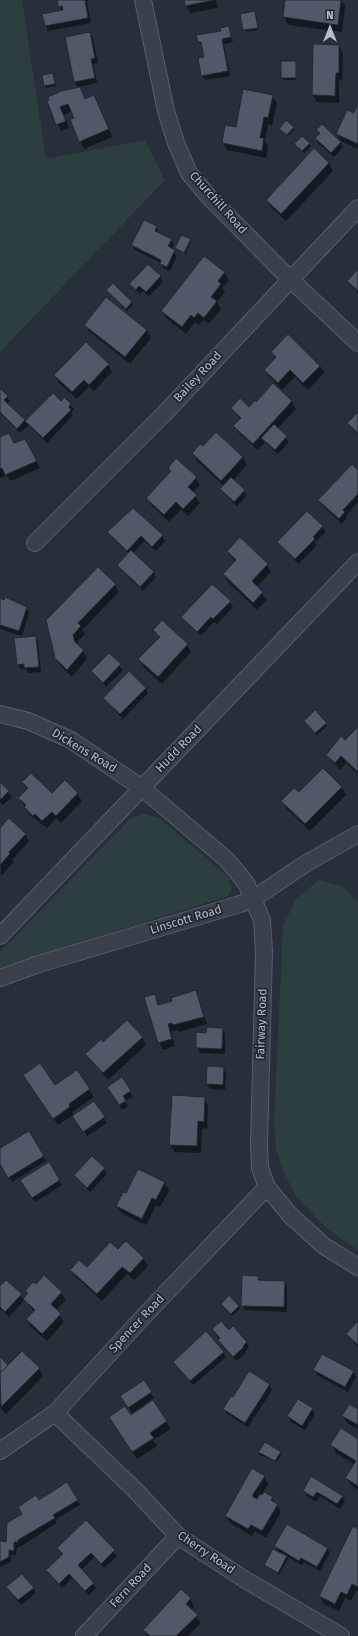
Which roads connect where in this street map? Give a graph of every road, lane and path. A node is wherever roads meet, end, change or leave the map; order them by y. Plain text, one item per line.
1 (143, 0) edge
2 (358, 208) edge
3 (290, 279) junction
4 (358, 343) edge
5 (35, 543) dead end
6 (358, 562) edge
7 (0, 714) edge
8 (142, 788) junction
9 (358, 834) edge
10 (253, 899) junction
11 (0, 936) edge
12 (0, 978) edge
13 (267, 1187) junction
14 (358, 1267) edge
15 (55, 1413) junction
16 (0, 1450) edge
17 (178, 1536) junction
18 (84, 1636) edge
19 (341, 1636) edge

1 - 3 street, Churchill Road
2 - 3 street, Bailey Road
3 - 4 street, Churchill Road
3 - 5 street, Bailey Road
6 - 8 street, Hudd Road
7 - 8 street, Dickens Road
8 - 10 street, Fairway Road
8 - 11 street, Hudd Road
9 - 10 street, Linscott Road
10 - 12 street, Linscott Road
10 - 13 street, Fairway Road
13 - 14 street, Fairway Road
13 - 15 street, Spencer Road
15 - 16 street, Spencer Road
15 - 17 street, Cherry Road
17 - 18 street, Fern Road
17 - 19 street, Cherry Road

